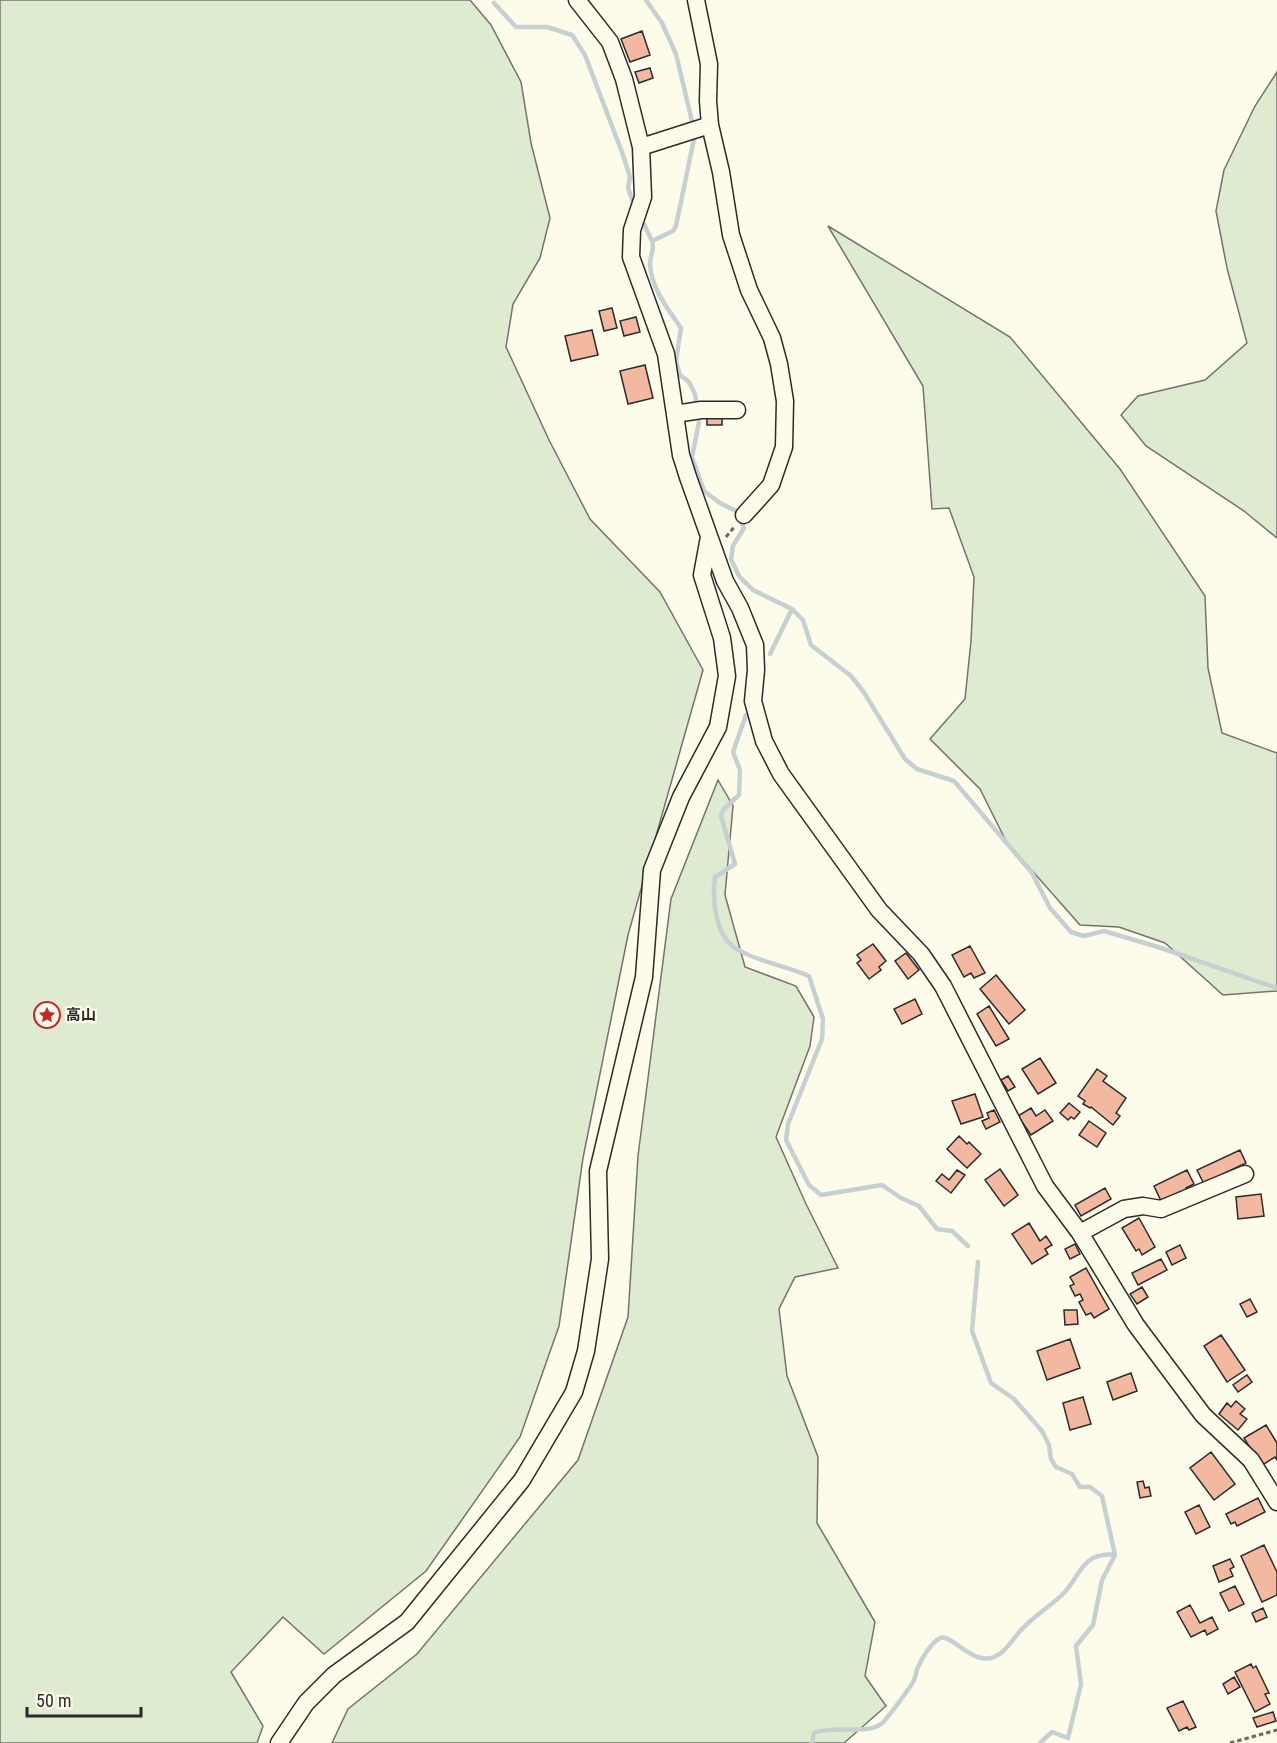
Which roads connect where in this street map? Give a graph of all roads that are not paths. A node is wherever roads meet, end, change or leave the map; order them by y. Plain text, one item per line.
1 (578, 0) edge
2 (696, 0) edge
3 (698, 129) junction
4 (641, 147) junction
5 (737, 410) dead end
6 (675, 414) junction
7 (744, 515) dead end
8 (709, 537) junction
9 (1245, 1174) dead end
10 (1080, 1233) junction
11 (1277, 1502) edge
12 (279, 1743) edge

1 - 4 street
2 - 3 street
3 - 4 street
3 - 7 street
4 - 6 street
5 - 6 street
6 - 8 street
8 - 10 street
8 - 12 street
9 - 10 street
10 - 11 street

